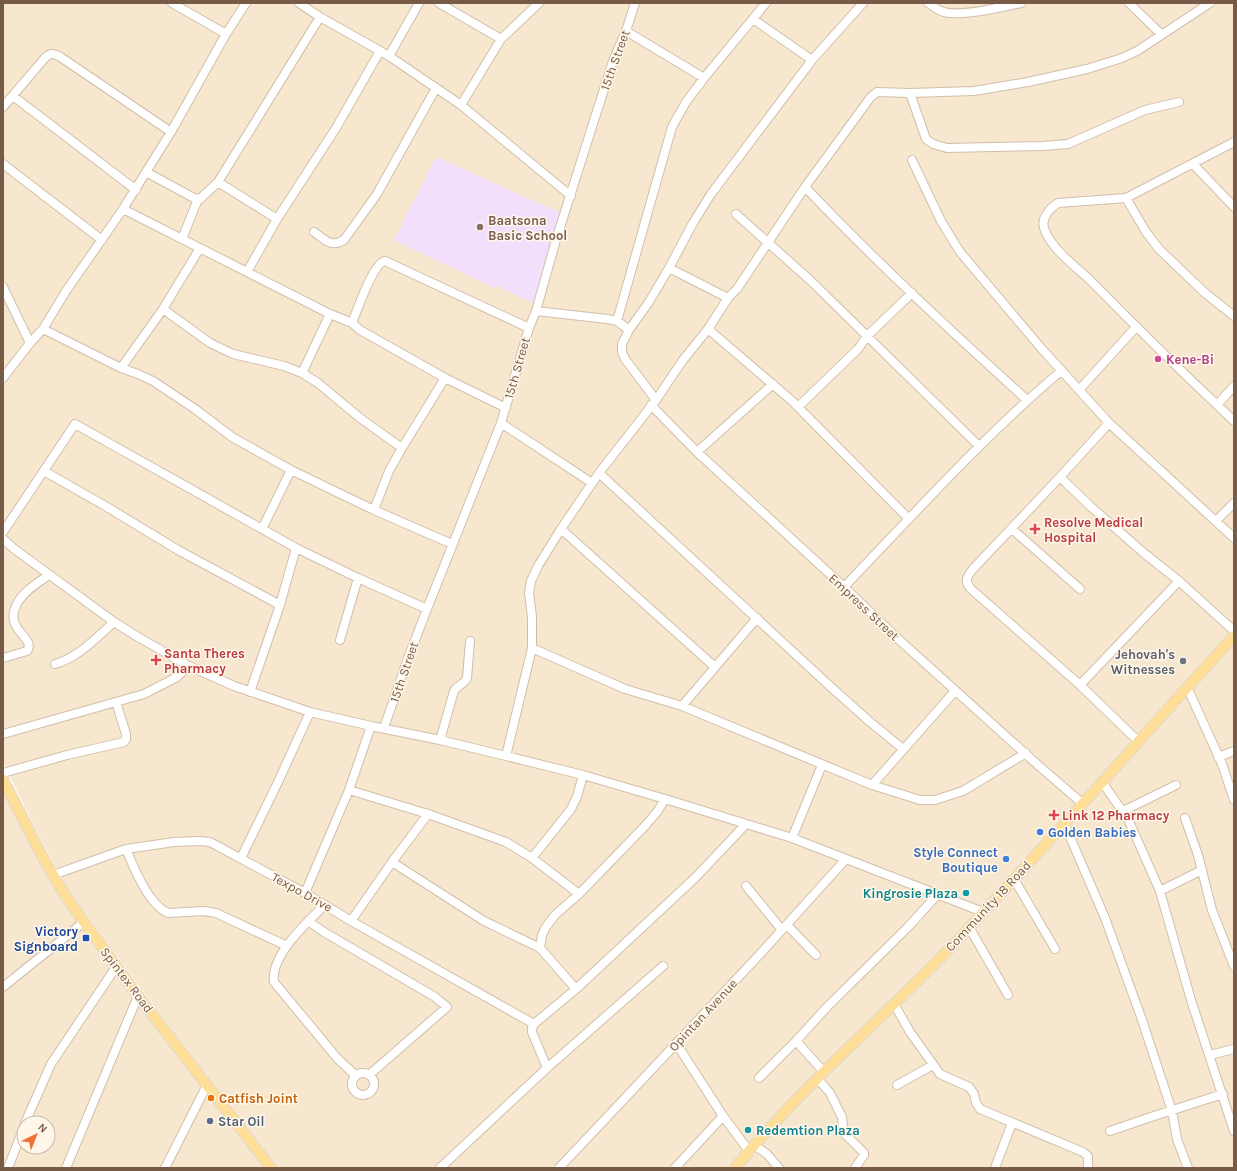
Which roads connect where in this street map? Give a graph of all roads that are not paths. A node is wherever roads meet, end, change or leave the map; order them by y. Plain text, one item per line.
1 (172, 3) edge
2 (246, 3) edge
3 (299, 3) edge
4 (419, 3) edge
5 (439, 3) edge
6 (539, 3) edge
7 (766, 3) edge
8 (863, 3) edge
9 (928, 3) edge
10 (1021, 3) edge
11 (1129, 3) edge
12 (1210, 3) edge
13 (634, 4) edge
14 (320, 17) junction
15 (753, 19) junction
16 (626, 31) junction
17 (226, 34) junction
18 (1161, 34) junction
19 (501, 39) junction
20 (380, 51) junction
21 (389, 56) junction
22 (812, 60) junction
23 (704, 78) junction
24 (436, 88) junction
25 (910, 94) junction
26 (13, 96) junction
27 (1179, 102) dead end
28 (461, 105) junction
29 (3, 107) edge
30 (171, 132) junction
31 (1234, 142) edge
32 (912, 160) dead end
33 (3, 164) edge
34 (1193, 164) junction
35 (146, 172) junction
36 (218, 182) junction
37 (805, 187) junction
38 (136, 190) junction
39 (571, 196) junction
40 (1126, 198) junction
41 (198, 199) junction
42 (1234, 207) edge
43 (123, 209) junction
44 (736, 214) dead end
45 (277, 219) junction
46 (314, 232) dead end
47 (182, 239) junction
48 (102, 240) junction
49 (768, 242) junction
50 (200, 248) junction
51 (670, 268) junction
52 (247, 272) junction
53 (3, 287) edge
54 (912, 293) junction
55 (728, 298) junction
56 (163, 309) junction
57 (536, 311) junction
58 (330, 314) junction
59 (1234, 316) edge
60 (617, 321) junction
61 (352, 323) junction
62 (1136, 327) junction
63 (529, 328) junction
64 (43, 329) junction
65 (708, 329) junction
66 (628, 330) junction
67 (867, 336) junction
68 (30, 343) junction
69 (121, 368) junction
70 (1061, 371) junction
71 (302, 373) junction
72 (3, 378) edge
73 (444, 378) junction
74 (773, 384) junction
75 (1234, 386) edge
76 (1079, 390) junction
77 (1027, 400) junction
78 (653, 402) junction
79 (1217, 405) junction
80 (798, 407) junction
81 (506, 408) junction
82 (1234, 421) edge
83 (501, 423) junction
84 (1109, 423) junction
85 (979, 446) junction
86 (402, 448) junction
87 (697, 452) junction
88 (291, 470) junction
89 (44, 471) junction
90 (598, 473) junction
91 (1060, 477) junction
92 (592, 483) junction
93 (1234, 503) edge
94 (374, 510) junction
95 (909, 519) junction
96 (1216, 521) junction
97 (262, 529) junction
98 (561, 529) junction
99 (1012, 529) junction
100 (3, 532) edge
101 (1234, 538) edge
102 (3, 539) edge
103 (452, 544) junction
104 (296, 548) junction
105 (49, 575) junction
106 (358, 578) junction
107 (1179, 581) junction
108 (844, 587) junction
109 (1080, 589) dead end
110 (280, 605) junction
111 (427, 609) junction
112 (757, 618) junction
113 (114, 622) junction
114 (1234, 631) edge
115 (1234, 636) edge
116 (340, 640) dead end
117 (470, 640) dead end
118 (532, 648) junction
119 (3, 658) edge
120 (55, 664) dead end
121 (189, 666) junction
122 (715, 667) junction
123 (1080, 685) junction
124 (1187, 687) junction
125 (955, 691) junction
126 (250, 692) junction
127 (116, 702) junction
128 (682, 706) junction
129 (310, 712) junction
130 (372, 726) junction
131 (384, 728) junction
132 (3, 734) edge
133 (440, 740) junction
134 (1138, 741) junction
135 (903, 749) junction
136 (1234, 751) edge
137 (1026, 754) junction
138 (506, 756) junction
139 (1218, 757) junction
140 (822, 765) junction
141 (3, 773) edge
142 (582, 775) junction
143 (3, 780) edge
144 (1102, 782) junction
145 (872, 785) junction
146 (1176, 786) dead end
147 (349, 790) junction
148 (665, 799) junction
149 (1234, 800) edge
150 (1082, 803) junction
151 (1123, 811) junction
152 (428, 814) junction
153 (1185, 818) dead end
154 (1064, 823) junction
155 (746, 824) junction
156 (792, 838) junction
157 (126, 849) junction
158 (241, 858) junction
159 (532, 858) junction
160 (846, 859) junction
161 (392, 862) junction
162 (1202, 870) junction
163 (53, 875) junction
164 (1014, 879) junction
165 (746, 886) dead end
166 (1160, 891) junction
167 (305, 893) junction
168 (579, 894) junction
169 (938, 894) junction
170 (325, 904) junction
171 (983, 912) junction
172 (308, 921) junction
173 (351, 921) junction
174 (84, 922) junction
175 (784, 927) junction
176 (969, 927) junction
177 (1234, 941) edge
178 (1225, 944) junction
179 (287, 946) junction
180 (540, 948) junction
181 (1055, 950) dead end
182 (816, 955) dead end
183 (663, 966) dead end
184 (1234, 966) edge
185 (116, 967) junction
186 (5, 982) edge
187 (576, 989) junction
188 (1008, 995) dead end
189 (138, 996) junction
190 (894, 1004) junction
191 (534, 1024) junction
192 (796, 1041) junction
193 (676, 1043) junction
194 (1234, 1049) edge
195 (1210, 1055) junction
196 (933, 1065) junction
197 (547, 1068) junction
198 (370, 1075) junction
199 (356, 1076) junction
200 (821, 1076) junction
201 (759, 1078) dead end
202 (207, 1085) junction
203 (897, 1085) dead end
204 (1222, 1094) junction
205 (1172, 1111) junction
206 (29, 1115) edge
207 (723, 1116) junction
208 (1012, 1123) junction
209 (1110, 1131) dead end
210 (1234, 1131) edge
211 (16, 1148) edge
212 (751, 1148) junction
213 (8, 1168) edge
214 (66, 1168) edge
215 (165, 1168) edge
216 (271, 1168) edge
217 (440, 1168) edge
218 (559, 1168) edge
219 (675, 1168) edge
220 (735, 1168) edge
221 (779, 1168) edge
222 (855, 1168) edge
223 (995, 1168) edge
224 (1088, 1168) edge
225 (1188, 1168) edge

1 - 17 street
2 - 17 street
3 - 14 street
4 - 21 street
5 - 19 street
6 - 19 street
7 - 15 street
8 - 22 street
9 - 10 street
11 - 18 street
12 - 18 street
13 - 16 street, 15th Street
14 - 20 street
14 - 36 street
15 - 22 street
15 - 23 street
16 - 23 street
16 - 39 street, 15th Street
17 - 30 street
18 - 25 street
19 - 28 street
20 - 21 street
20 - 45 street
21 - 24 street
22 - 51 street
23 - 60 street
24 - 28 street
24 - 46 street
25 - 27 street
25 - 37 street
26 - 29 street
26 - 30 street
26 - 38 street
28 - 39 street
30 - 35 street
31 - 34 street
32 - 70 street
33 - 48 street
34 - 40 street
34 - 42 street
35 - 38 street
35 - 41 street
36 - 41 street
36 - 45 street
37 - 49 street
37 - 54 street
38 - 43 street
39 - 57 street, 15th Street
40 - 59 street
40 - 62 street
41 - 47 street
43 - 47 street
43 - 48 street
44 - 49 street
45 - 52 street
47 - 50 street
48 - 64 street
49 - 55 street
49 - 67 street
50 - 52 street
50 - 56 street
51 - 55 street
51 - 66 street
52 - 58 street
53 - 68 street
54 - 67 street
54 - 77 street
55 - 65 street
56 - 69 street
56 - 71 street
57 - 60 street
57 - 63 street, 15th Street
58 - 61 street
58 - 71 street
60 - 66 street
61 - 63 street
61 - 73 street
62 - 76 street
62 - 79 street
63 - 81 street, 15th Street
64 - 68 street
64 - 69 street
65 - 74 street
65 - 78 street
66 - 78 street, Empress Street
67 - 80 street
67 - 85 street
68 - 72 street
69 - 88 street
70 - 76 street
70 - 77 street
71 - 86 street
73 - 81 street
73 - 86 street
74 - 80 street
74 - 87 street
75 - 79 street
76 - 84 street
77 - 85 street
78 - 87 street, Empress Street
78 - 90 street
79 - 82 street
80 - 95 street
81 - 83 street, 15th Street
83 - 92 street
83 - 103 street, 15th Street
84 - 91 street
84 - 96 street
85 - 95 street
86 - 94 street
87 - 108 street, Empress Street
88 - 94 street
88 - 97 street
89 - 97 street
89 - 100 street
89 - 110 street
90 - 92 street
90 - 112 street
91 - 99 street
91 - 107 street
92 - 98 street
93 - 96 street
94 - 103 street
95 - 108 street
96 - 101 street
97 - 104 street
98 - 118 street
98 - 122 street
99 - 109 street
99 - 123 street
102 - 105 street
103 - 111 street, 15th Street
104 - 106 street
104 - 110 street
105 - 113 street
105 - 119 street
106 - 111 street
106 - 116 street
107 - 114 street
107 - 123 street
108 - 125 street, Empress Street
110 - 126 street
111 - 131 street, 15th Street
112 - 122 street
112 - 135 street
113 - 120 street
113 - 121 street
115 - 124 main road, Community 18 Road
117 - 133 street
118 - 128 street
118 - 138 street
121 - 126 street
121 - 127 street
122 - 128 street
123 - 134 street
124 - 134 main road, Community 18 Road
124 - 139 street
125 - 135 street
125 - 137 street, Empress Street
126 - 129 street
127 - 132 street
127 - 141 street
128 - 140 street
129 - 130 street
129 - 158 street
130 - 131 street
130 - 147 street
131 - 133 street
133 - 138 street
134 - 144 main road, Community 18 Road
135 - 145 street
136 - 139 street
137 - 145 street
137 - 150 street, Empress Street
138 - 142 street
139 - 149 street
140 - 145 street
140 - 156 street
142 - 148 street
142 - 159 street
143 - 163 main road, Spintex Road
144 - 150 main road, Community 18 Road
144 - 151 street
146 - 151 street
147 - 152 street
147 - 167 street
148 - 155 street
148 - 168 street
150 - 154 main road, Community 18 Road
151 - 166 street
152 - 159 street
152 - 161 street
153 - 162 street
154 - 164 main road, Community 18 Road
154 - 205 street
155 - 156 street
155 - 187 street
156 - 160 street
157 - 158 street, Texpo Drive
157 - 163 street, Texpo Drive
157 - 179 street
158 - 167 street, Texpo Drive
159 - 168 street
160 - 169 street
160 - 175 street, Opintan Avenue
161 - 173 street
161 - 180 street
162 - 166 street
162 - 178 street
163 - 174 main road, Spintex Road
164 - 171 main road, Community 18 Road
164 - 181 street
165 - 175 street
166 - 195 street
167 - 170 street, Texpo Drive
168 - 180 street
169 - 171 street
169 - 192 street
170 - 172 street
170 - 173 street, Texpo Drive
171 - 176 main road, Community 18 Road
172 - 179 street
172 - 198 street
173 - 191 street, Texpo Drive
174 - 185 main road, Spintex Road
174 - 186 street
175 - 182 street
175 - 193 street, Opintan Avenue
176 - 188 street
176 - 190 main road, Community 18 Road
177 - 178 street
178 - 184 street
179 - 199 street
180 - 187 street
183 - 197 street
185 - 189 main road, Spintex Road
185 - 206 street
187 - 191 street
189 - 202 main road, Spintex Road
189 - 214 street
190 - 196 street
190 - 200 main road, Community 18 Road
191 - 197 street
192 - 200 street
192 - 201 street
193 - 207 street
193 - 218 street, Opintan Avenue
194 - 195 street
195 - 204 street
196 - 203 street
196 - 208 street
197 - 217 street
198 - 199 street
198 - 199 street
200 - 212 main road, Community 18 Road
200 - 222 street
202 - 215 street
202 - 216 main road, Spintex Road
204 - 205 street
204 - 210 street
205 - 209 street
205 - 225 street
207 - 212 street
207 - 219 street
208 - 223 street
208 - 224 street
211 - 213 street
212 - 220 main road, Community 18 Road
212 - 221 street

